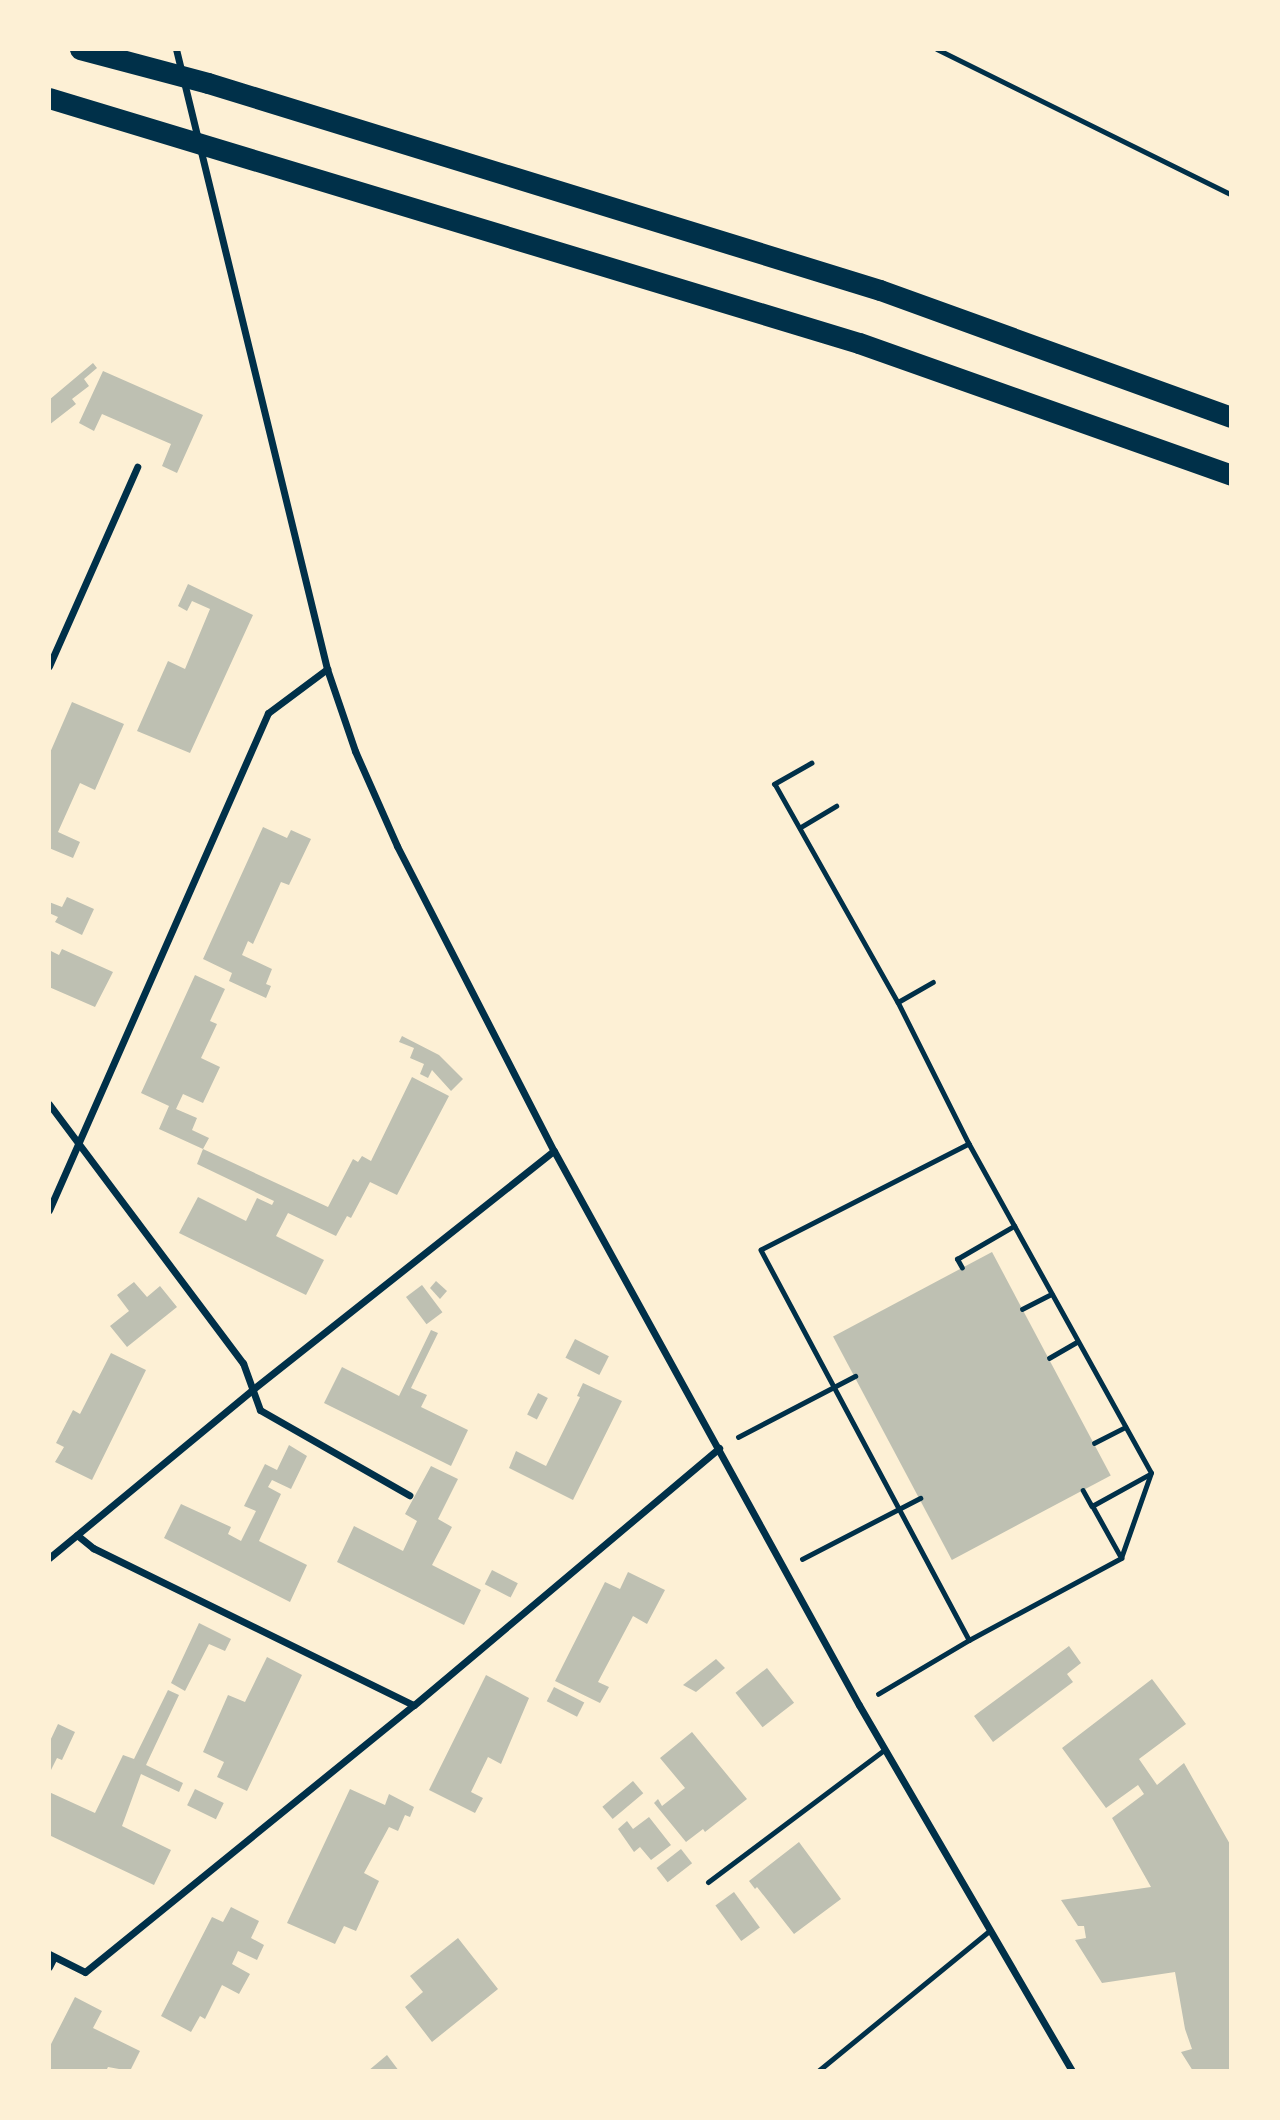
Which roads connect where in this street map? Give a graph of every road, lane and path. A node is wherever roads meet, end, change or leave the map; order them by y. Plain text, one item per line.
1 (80, 49) edge
2 (176, 49) edge
3 (937, 49) edge
4 (49, 98) edge
5 (1231, 194) edge
6 (1231, 417) edge
7 (137, 467) dead end
8 (1231, 475) edge
9 (49, 666) edge
10 (327, 669) junction
11 (812, 763) dead end
12 (836, 806) dead end
13 (801, 827) junction
14 (933, 982) dead end
15 (898, 1002) junction
16 (49, 1104) edge
17 (78, 1144) junction
18 (969, 1144) junction
19 (554, 1151) junction
20 (49, 1210) edge
21 (1014, 1226) junction
22 (962, 1268) dead end
23 (1051, 1294) junction
24 (1022, 1309) dead end
25 (1077, 1342) junction
26 (1049, 1358) dead end
27 (855, 1376) dead end
28 (832, 1388) junction
29 (252, 1390) junction
30 (1125, 1427) junction
31 (1094, 1443) dead end
32 (719, 1448) junction
33 (1151, 1474) junction
34 (1083, 1490) dead end
35 (409, 1495) dead end
36 (920, 1498) dead end
37 (1092, 1506) junction
38 (898, 1509) junction
39 (77, 1535) junction
40 (49, 1558) edge
41 (1121, 1558) junction
42 (785, 1568) junction
43 (969, 1640) junction
44 (414, 1705) junction
45 (859, 1705) junction
46 (884, 1750) junction
47 (708, 1882) dead end
48 (989, 1931) junction
49 (52, 1955) edge
50 (49, 1967) edge
51 (818, 2071) edge
52 (1072, 2071) edge

1 - 6 highway
2 - 10 street
3 - 5 path
4 - 8 highway
7 - 9 street
10 - 17 street
10 - 19 street
11 - 13 path
12 - 13 path
13 - 15 path
14 - 15 path
15 - 18 path
16 - 17 street
17 - 20 street
17 - 29 street
18 - 21 path
18 - 28 path
19 - 29 street
19 - 32 street
21 - 22 path
21 - 23 path
23 - 24 path
23 - 25 path
25 - 26 path
25 - 30 path
27 - 28 path
28 - 32 path
28 - 38 path
29 - 35 street
29 - 39 street
30 - 31 path
30 - 33 path
32 - 42 street
32 - 44 street
33 - 37 path
33 - 41 path
34 - 37 path
36 - 38 path
37 - 41 path
38 - 42 path
38 - 43 path
39 - 40 street
39 - 44 street
41 - 43 path
42 - 45 street
43 - 45 path
44 - 49 street
45 - 46 street
46 - 47 lane
46 - 48 street
48 - 51 lane
48 - 52 street
49 - 50 street

